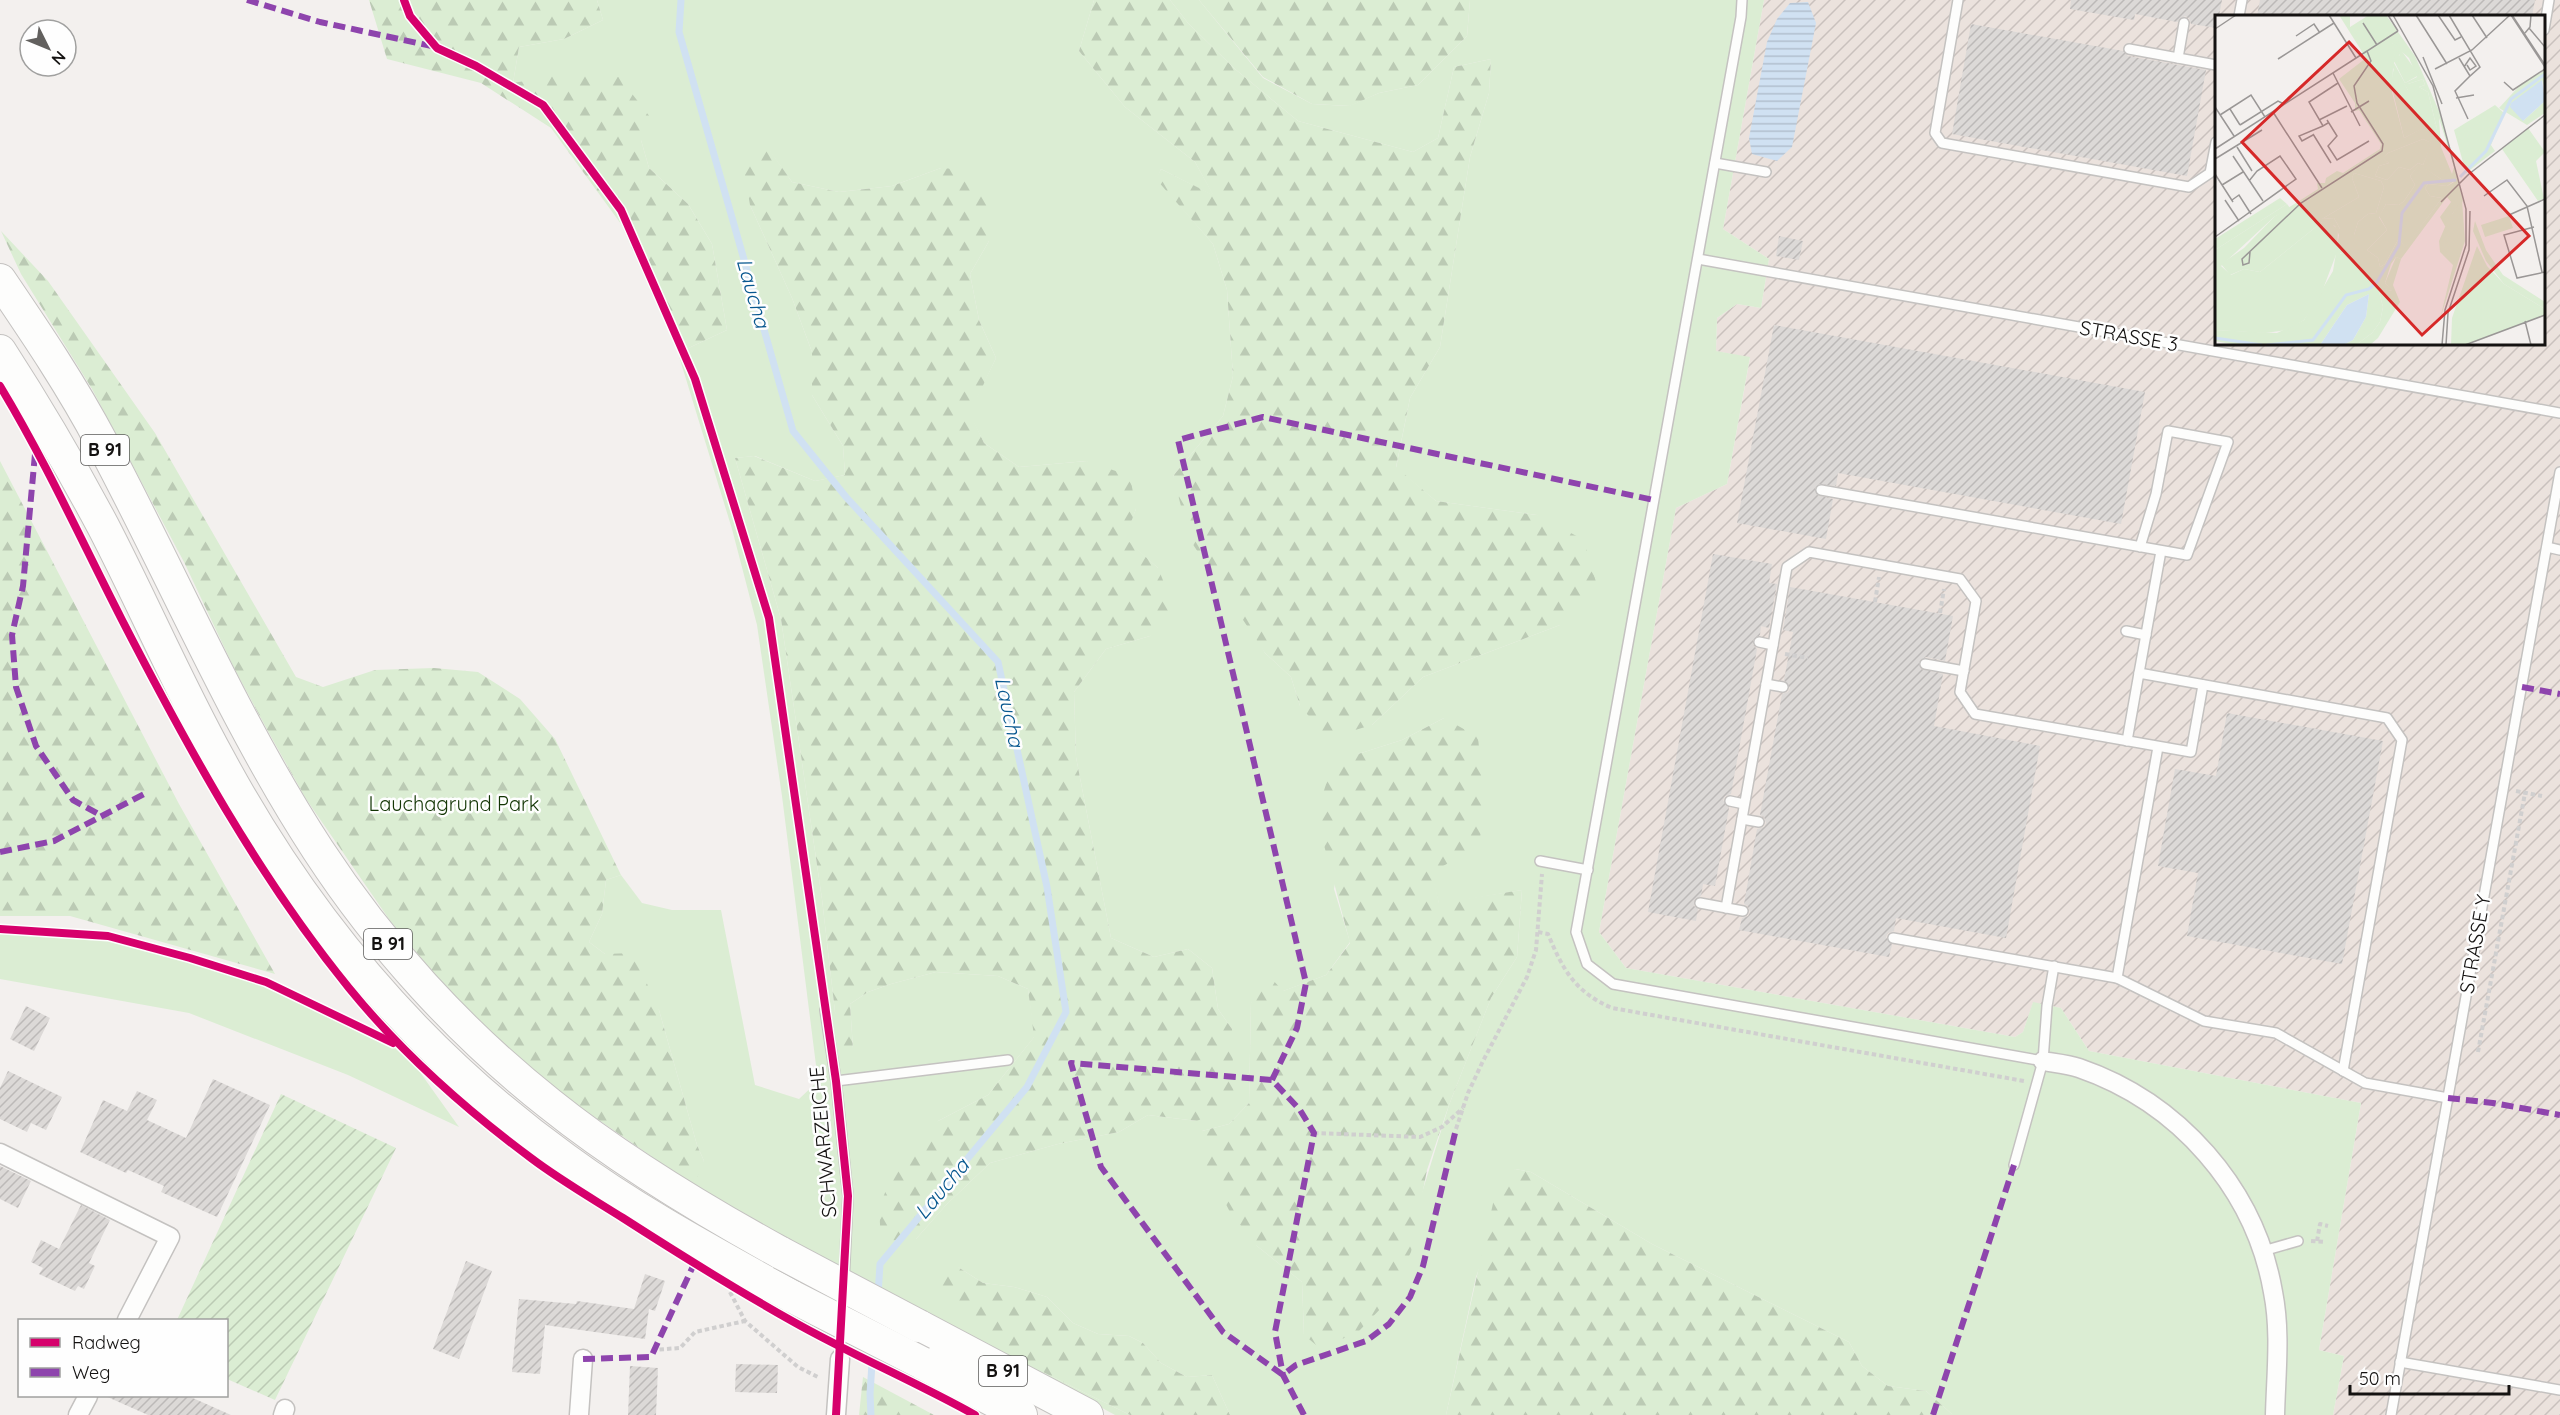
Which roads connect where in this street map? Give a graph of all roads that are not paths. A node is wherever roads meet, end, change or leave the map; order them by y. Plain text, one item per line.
1 (1742, 0) edge
2 (1958, 0) edge
3 (2242, 0) edge
4 (2549, 0) edge
5 (2239, 15) edge
6 (2184, 23) dead end
7 (2545, 24) edge
8 (2129, 49) dead end
9 (2178, 58) junction
10 (2215, 65) edge
11 (2215, 149) edge
12 (1715, 163) junction
13 (1766, 172) dead end
14 (1698, 259) junction
15 (0, 280) edge
16 (0, 351) edge
17 (2560, 413) edge
18 (2560, 472) edge
19 (1821, 490) dead end
20 (2140, 547) junction
21 (2547, 548) junction
22 (2560, 550) edge
23 (2161, 551) junction
24 (2126, 631) dead end
25 (2146, 635) junction
26 (1759, 642) dead end
27 (1772, 648) junction
28 (1925, 664) dead end
29 (1964, 671) junction
30 (2139, 673) junction
31 (1766, 684) junction
32 (2203, 685) junction
33 (1783, 687) dead end
34 (2127, 741) junction
35 (2158, 747) junction
36 (1730, 801) dead end
37 (1744, 804) junction
38 (1742, 819) junction
39 (1759, 822) dead end
40 (1541, 861) road end
41 (1588, 870) junction
42 (1700, 903) dead end
43 (1726, 908) junction
44 (1743, 911) dead end
45 (1893, 938) dead end
46 (2054, 966) junction
47 (2117, 978) junction
48 (825, 1010) dead end
49 (1008, 1060) dead end
50 (2043, 1061) junction
51 (2343, 1071) junction
52 (836, 1081) junction
53 (2448, 1098) junction
54 (0, 1153) edge
55 (2014, 1165) dead end
56 (2298, 1241) dead end
57 (2263, 1251) junction
58 (128, 1319) edge
59 (583, 1359) dead end
60 (840, 1359) joint
61 (2400, 1362) junction
62 (2560, 1390) edge
63 (87, 1397) edge
64 (78, 1415) edge
65 (579, 1415) edge
66 (836, 1415) edge
67 (1021, 1415) edge
68 (1087, 1415) edge
69 (2276, 1415) edge
70 (2391, 1415) edge

1 - 12 lane
2 - 11 lane
3 - 5 lane
4 - 7 lane
6 - 9 lane
8 - 9 lane
9 - 10 lane
12 - 13 lane
12 - 14 lane
14 - 17 lane, STRASSE 3
14 - 41 lane
15 - 68 highway, B 91, bridge
16 - 67 highway, B 91, bridge
18 - 21 lane, STRASSE Y
19 - 20 lane
20 - 23 lane
20 - 23 lane
21 - 22 lane
21 - 53 lane, STRASSE Y
23 - 25 lane
24 - 25 lane
25 - 30 lane
26 - 27 lane
27 - 29 lane
27 - 31 lane
28 - 29 lane
29 - 34 lane
30 - 32 lane
30 - 34 lane
31 - 33 lane
31 - 37 lane
32 - 35 lane
32 - 51 lane
34 - 35 lane
35 - 47 lane
36 - 37 lane
37 - 38 lane
38 - 39 lane
38 - 43 lane
40 - 41 lane
41 - 50 lane
42 - 43 lane
43 - 44 lane
45 - 46 lane
46 - 47 lane
46 - 50 lane
47 - 51 lane
48 - 52 lane, SCHWARZEICHE
49 - 52 lane
50 - 55 lane
50 - 57 street
51 - 53 lane
52 - 60 lane, SCHWARZEICHE
53 - 61 lane, STRASSE Y
54 - 58 street
56 - 57 lane
57 - 69 street
59 - 65 street
60 - 66 street, SCHWARZEICHE
61 - 62 lane
61 - 70 lane, STRASSE Y
63 - 64 street

